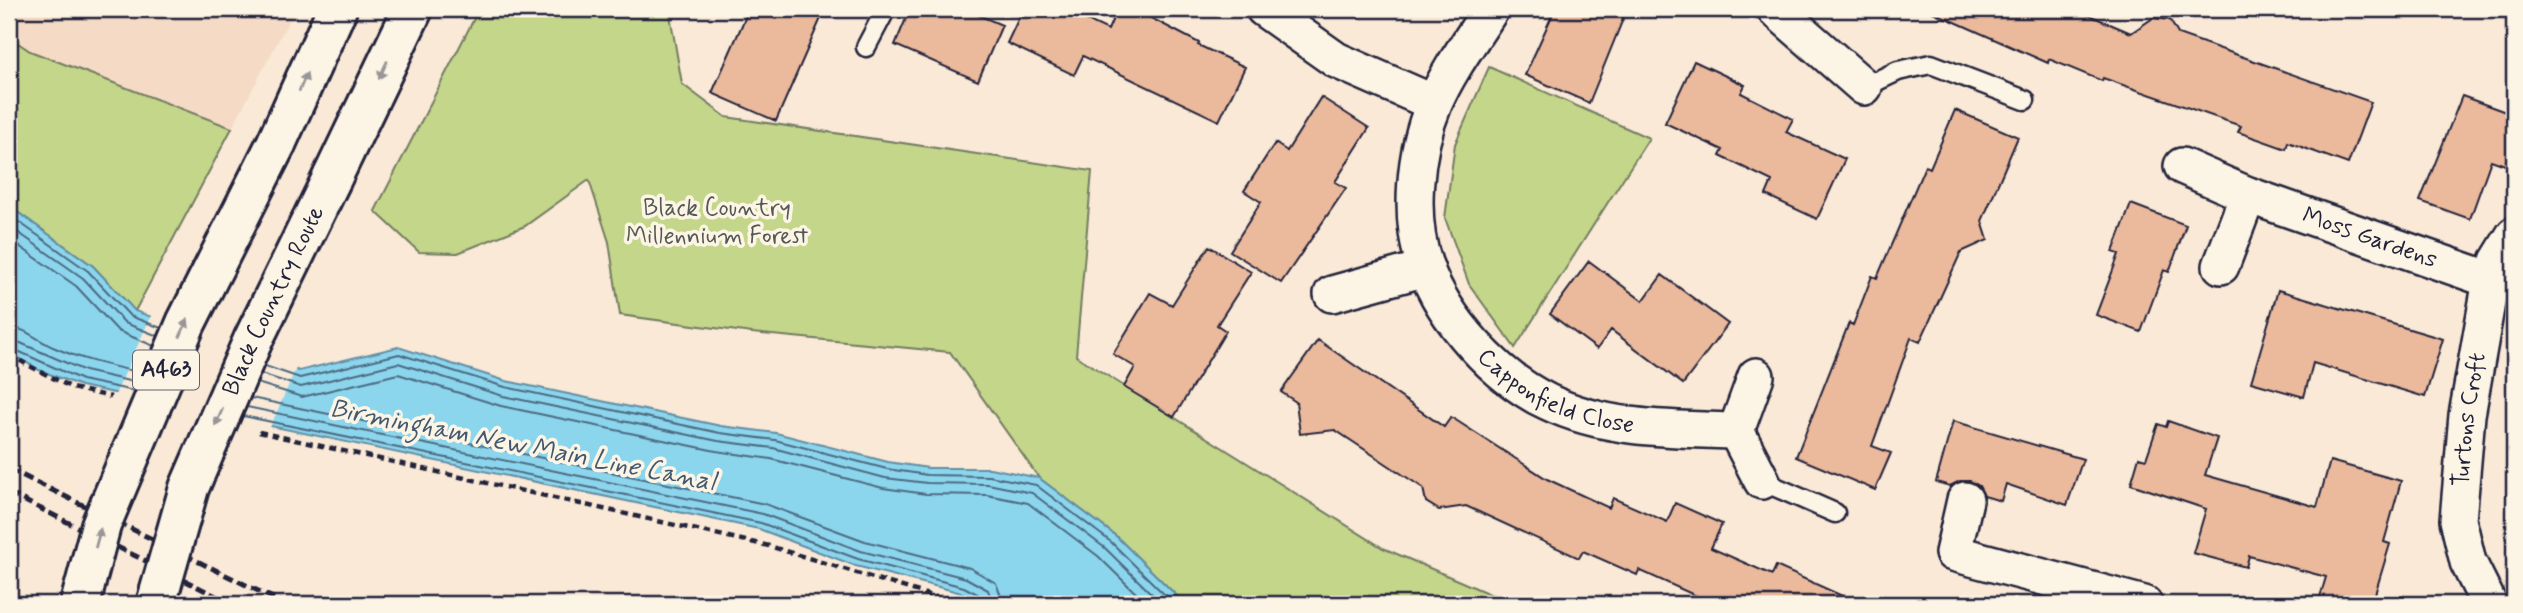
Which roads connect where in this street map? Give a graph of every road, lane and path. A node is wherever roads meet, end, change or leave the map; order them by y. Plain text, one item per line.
1 (337, 9) edge
2 (413, 9) edge
3 (886, 9) edge
4 (1264, 9) edge
5 (1492, 9) edge
6 (1775, 9) edge
7 (866, 47) dead end
8 (1864, 88) joint
9 (2025, 100) dead end
10 (1434, 103) junction
11 (2182, 166) dead end
12 (2248, 195) junction
13 (2514, 235) edge
14 (2221, 266) dead end
15 (1426, 268) junction
16 (2491, 280) junction
17 (1332, 294) dead end
18 (9, 355) edge
19 (1756, 376) dead end
20 (121, 399) dead end
21 (246, 429) dead end
22 (1736, 431) junction
23 (1762, 481) joint
24 (1965, 500) dead end
25 (1835, 513) dead end
26 (80, 604) edge
27 (156, 604) edge
28 (958, 604) edge
29 (2144, 604) edge
30 (2488, 604) edge

26 -> 1 highway, A463, bridge
2 -> 27 highway, Black Country Route / A463, bridge
3 - 7 lane
4 - 10 street
5 - 10 street, Capponfield Close
6 - 8 street
8 - 9 lane
10 - 15 street, Capponfield Close
11 - 12 street, Moss Gardens
12 - 14 street
12 - 16 street, Moss Gardens
13 - 16 street, Turtons Croft
15 - 17 street
15 - 22 street, Capponfield Close
16 - 30 street, Turtons Croft
18 - 20 path
19 - 22 street
21 - 28 path
22 - 23 street
23 - 25 lane
24 - 29 street

